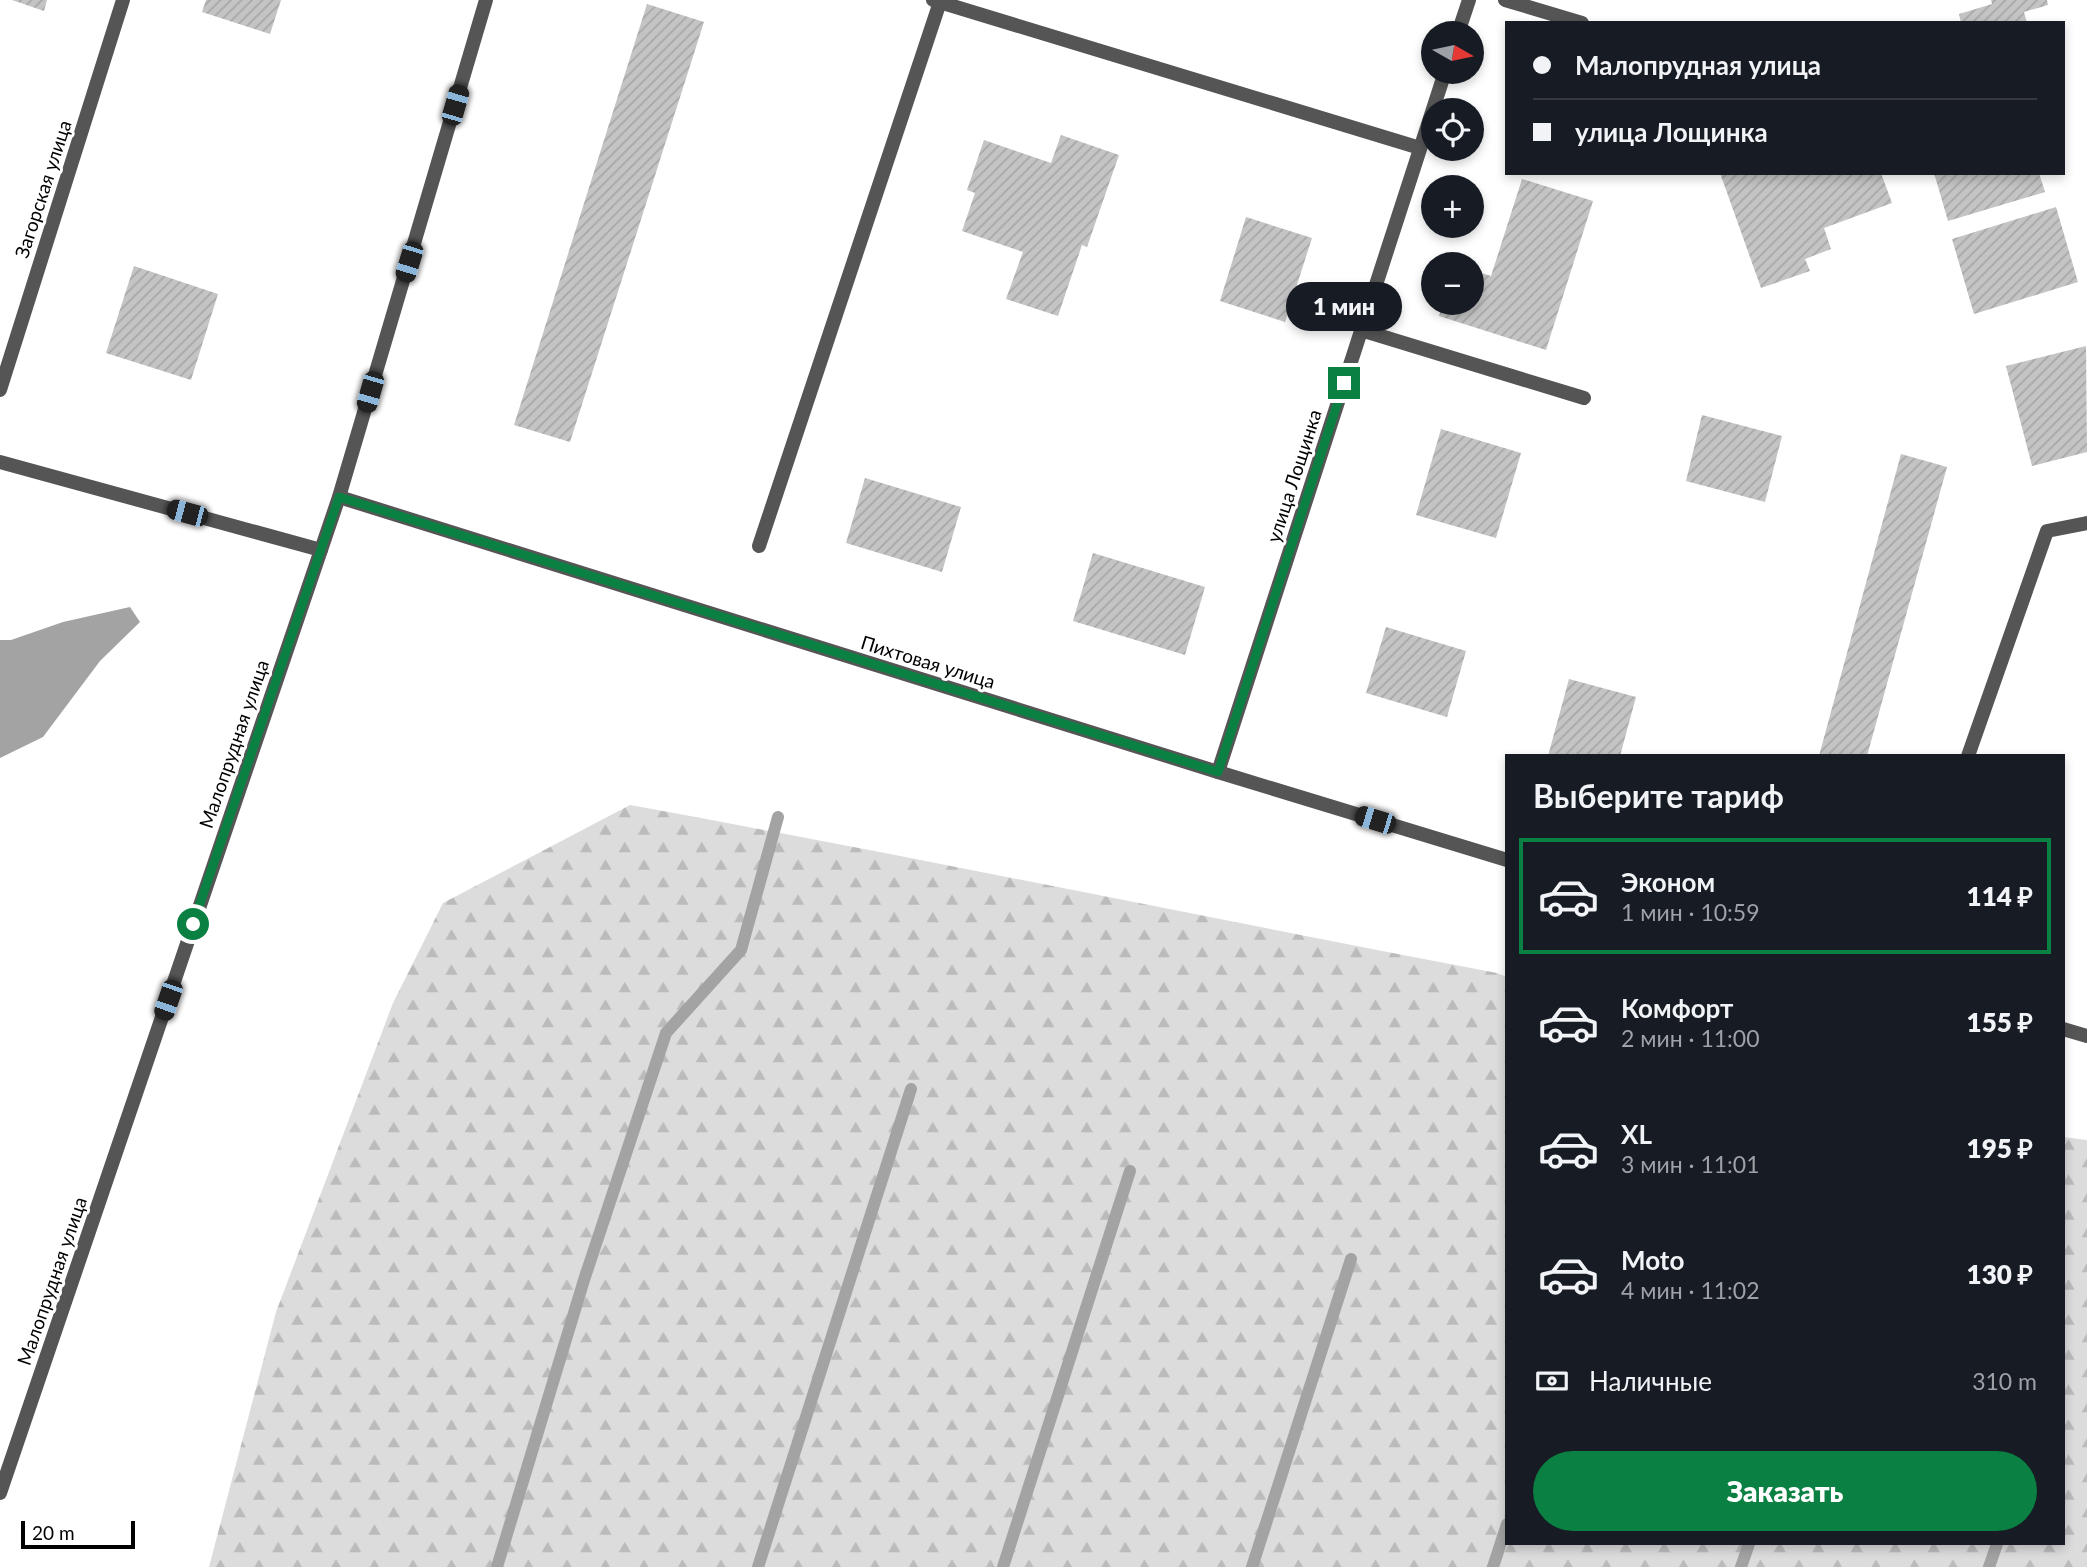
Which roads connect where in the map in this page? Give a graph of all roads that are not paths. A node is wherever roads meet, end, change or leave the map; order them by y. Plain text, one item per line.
1 (123, 0) edge
2 (486, 0) edge
3 (1468, 0) edge
4 (1505, 0) edge
5 (937, 1) edge
6 (1462, 21) edge
7 (1575, 21) edge
8 (1441, 84) edge
9 (1420, 148) junction
10 (1361, 330) junction
11 (0, 390) edge
12 (1584, 398) dead end
13 (0, 462) edge
14 (339, 497) junction
15 (2087, 523) edge
16 (759, 546) dead end
17 (321, 550) junction
18 (1969, 754) edge
19 (1218, 772) junction
20 (1505, 859) edge
21 (2065, 1030) edge
22 (2087, 1036) edge
23 (0, 1493) edge

1 - 11 street, Загорская улица
2 - 14 street, Малопрудная улица
3 - 6 street
4 - 7 street
5 - 9 street
5 - 16 street
8 - 9 street, улица Лощинка
9 - 10 street, улица Лощинка
10 - 12 street
10 - 19 street, улица Лощинка
13 - 17 street
14 - 17 street, Малопрудная улица
14 - 19 street, Пихтовая улица
15 - 18 street
17 - 23 street, Малопрудная улица
19 - 20 street, Пихтовая улица
21 - 22 street

